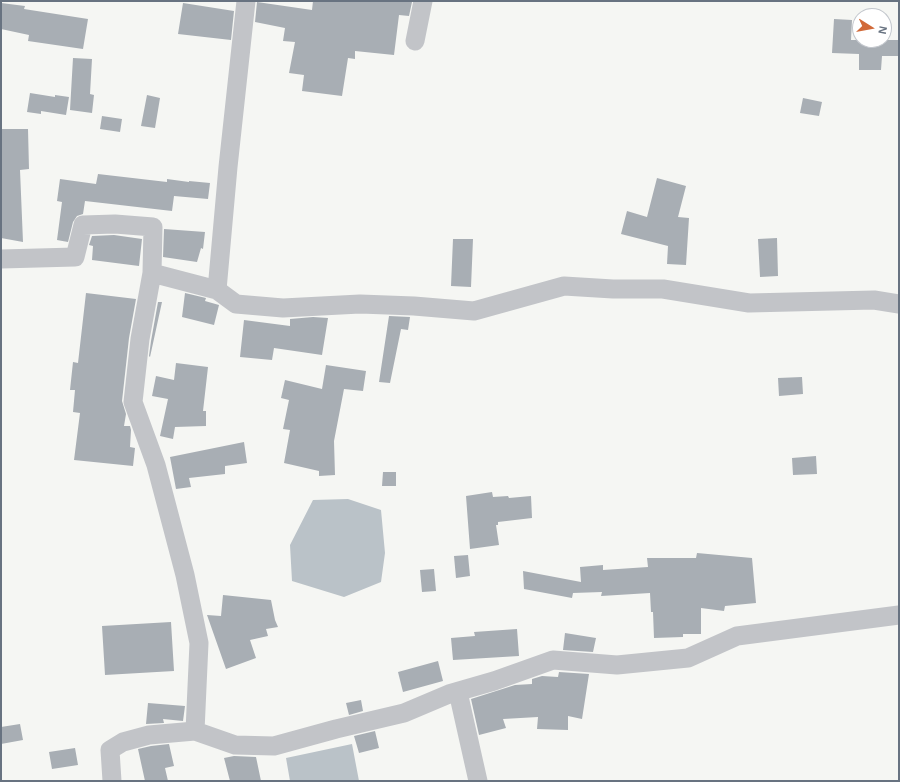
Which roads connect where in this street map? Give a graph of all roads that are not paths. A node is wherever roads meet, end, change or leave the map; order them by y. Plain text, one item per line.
1 (246, 1) edge
2 (424, 1) edge
3 (415, 41) dead end
4 (1, 259) edge
5 (152, 273) junction
6 (217, 290) junction
7 (899, 304) edge
8 (899, 616) edge
9 (458, 692) junction
10 (195, 731) junction
11 (112, 781) edge
12 (478, 781) edge

1 - 6 street
2 - 3 street
4 - 5 street
5 - 6 street
5 - 10 street
6 - 7 street
8 - 9 street
9 - 10 street
9 - 12 street
10 - 11 street

